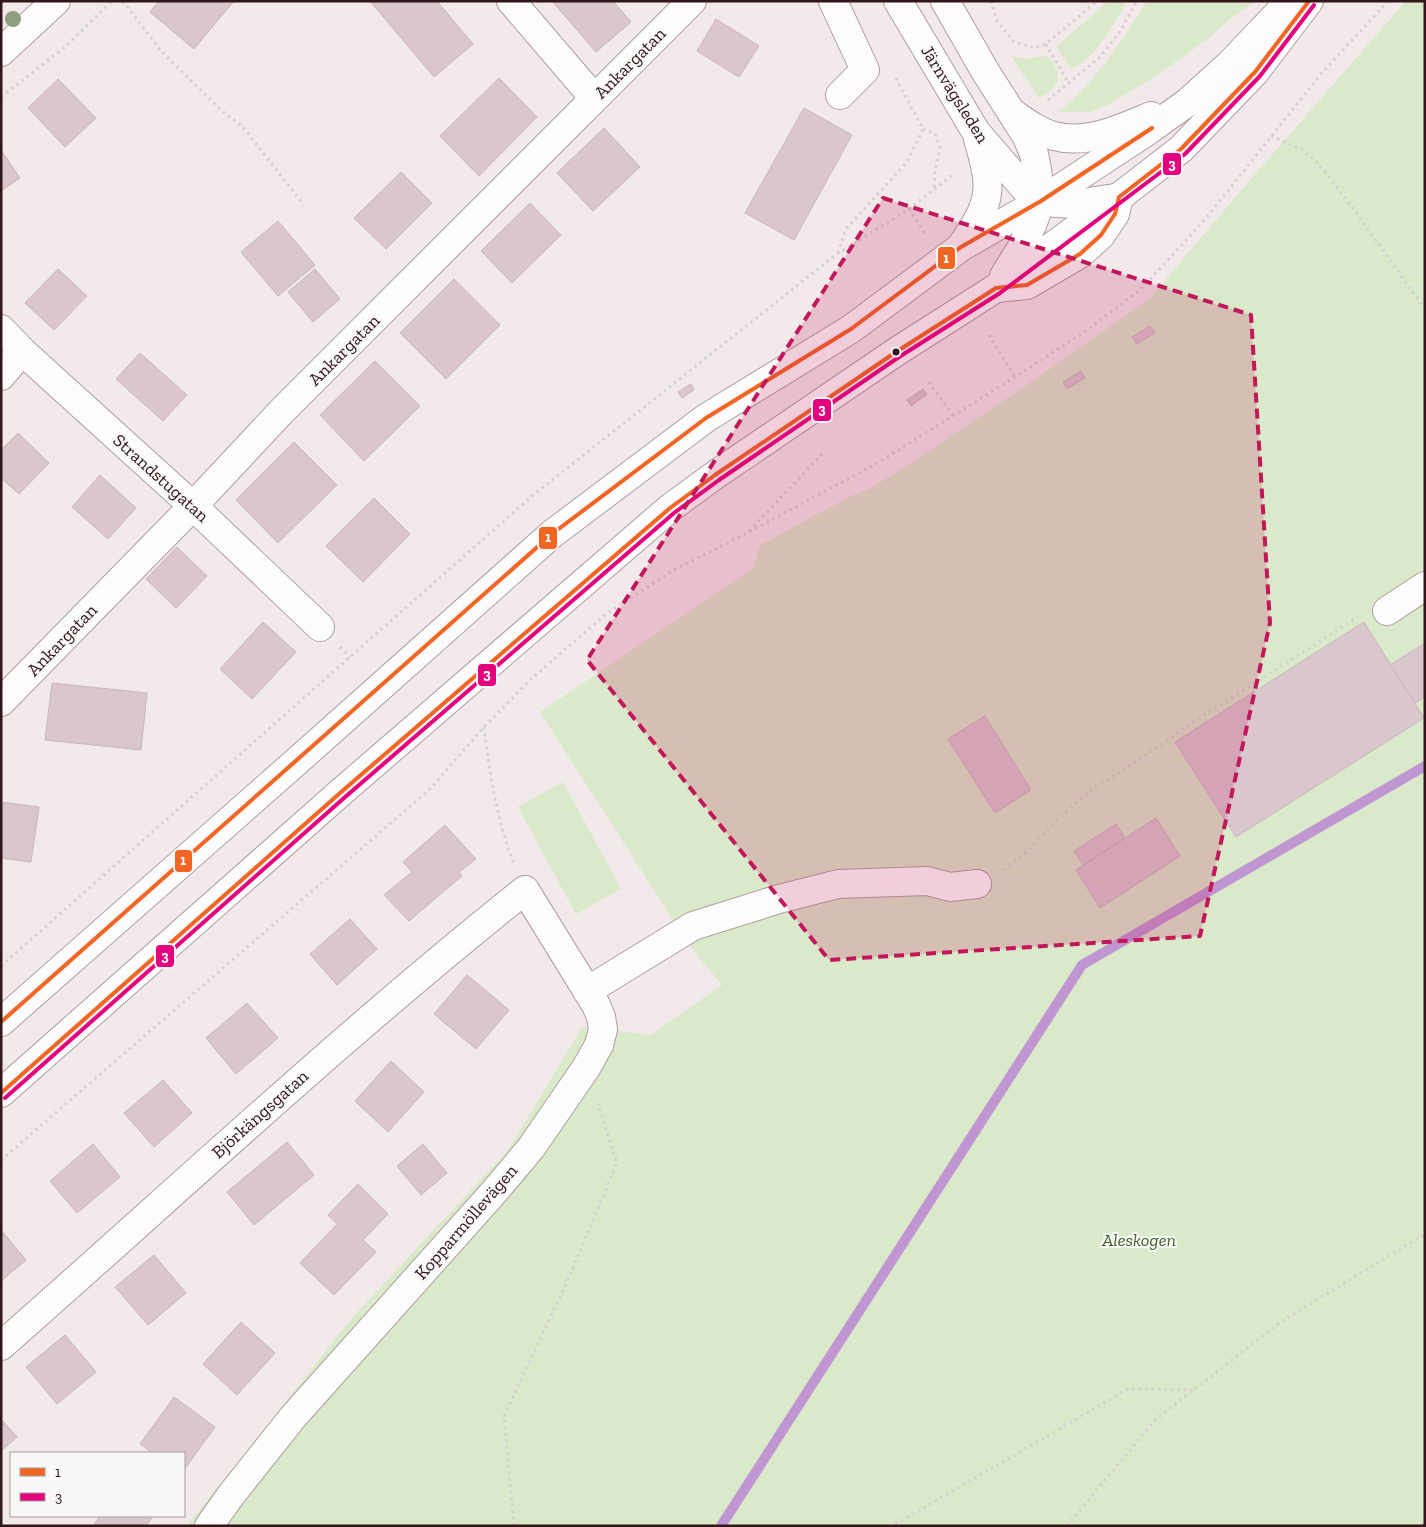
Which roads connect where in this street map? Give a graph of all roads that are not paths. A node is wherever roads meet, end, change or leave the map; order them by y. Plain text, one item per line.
1 (56, 1) edge
2 (511, 1) edge
3 (692, 1) edge
4 (833, 1) edge
5 (898, 1) edge
6 (945, 1) edge
7 (1290, 1) edge
8 (1309, 1) edge
9 (1, 52) edge
10 (840, 95) dead end
11 (594, 98) junction
12 (1188, 102) junction
13 (1011, 112) junction
14 (976, 132) junction
15 (1119, 197) junction
16 (1041, 201) junction
17 (961, 247) junction
18 (996, 288) junction
19 (1, 329) edge
20 (22, 351) junction
21 (1, 376) edge
22 (193, 506) junction
23 (1425, 586) edge
24 (1387, 611) road end
25 (320, 627) dead end
26 (1, 702) edge
27 (977, 884) road end
28 (525, 890) joint
29 (587, 991) junction
30 (1, 1022) edge
31 (1, 1093) edge
32 (1, 1346) edge
33 (209, 1526) edge

1 - 9 main road
2 - 11 main road
3 - 11 main road, Ankargatan
4 - 10 main road
5 - 14 main road, Järnvägsleden
6 - 13 main road
7 - 12 main road
8 - 15 main road
11 - 22 main road, Ankargatan
12 - 13 main road
12 - 16 main road
13 - 16 main road
14 - 16 main road, Järnvägsleden
14 - 17 main road
15 - 16 main road
15 - 18 main road
16 - 17 main road
16 - 18 main road
17 - 30 main road
18 - 31 main road
19 - 20 main road, Strandstugatan
20 - 21 main road
20 - 22 main road, Strandstugatan
22 - 25 main road, Strandstugatan
22 - 26 main road, Ankargatan
23 - 24 main road
27 - 29 main road
28 - 29 main road, Kopparmöllevägen
28 - 32 main road, Björkängsgatan
29 - 33 main road, Kopparmöllevägen

